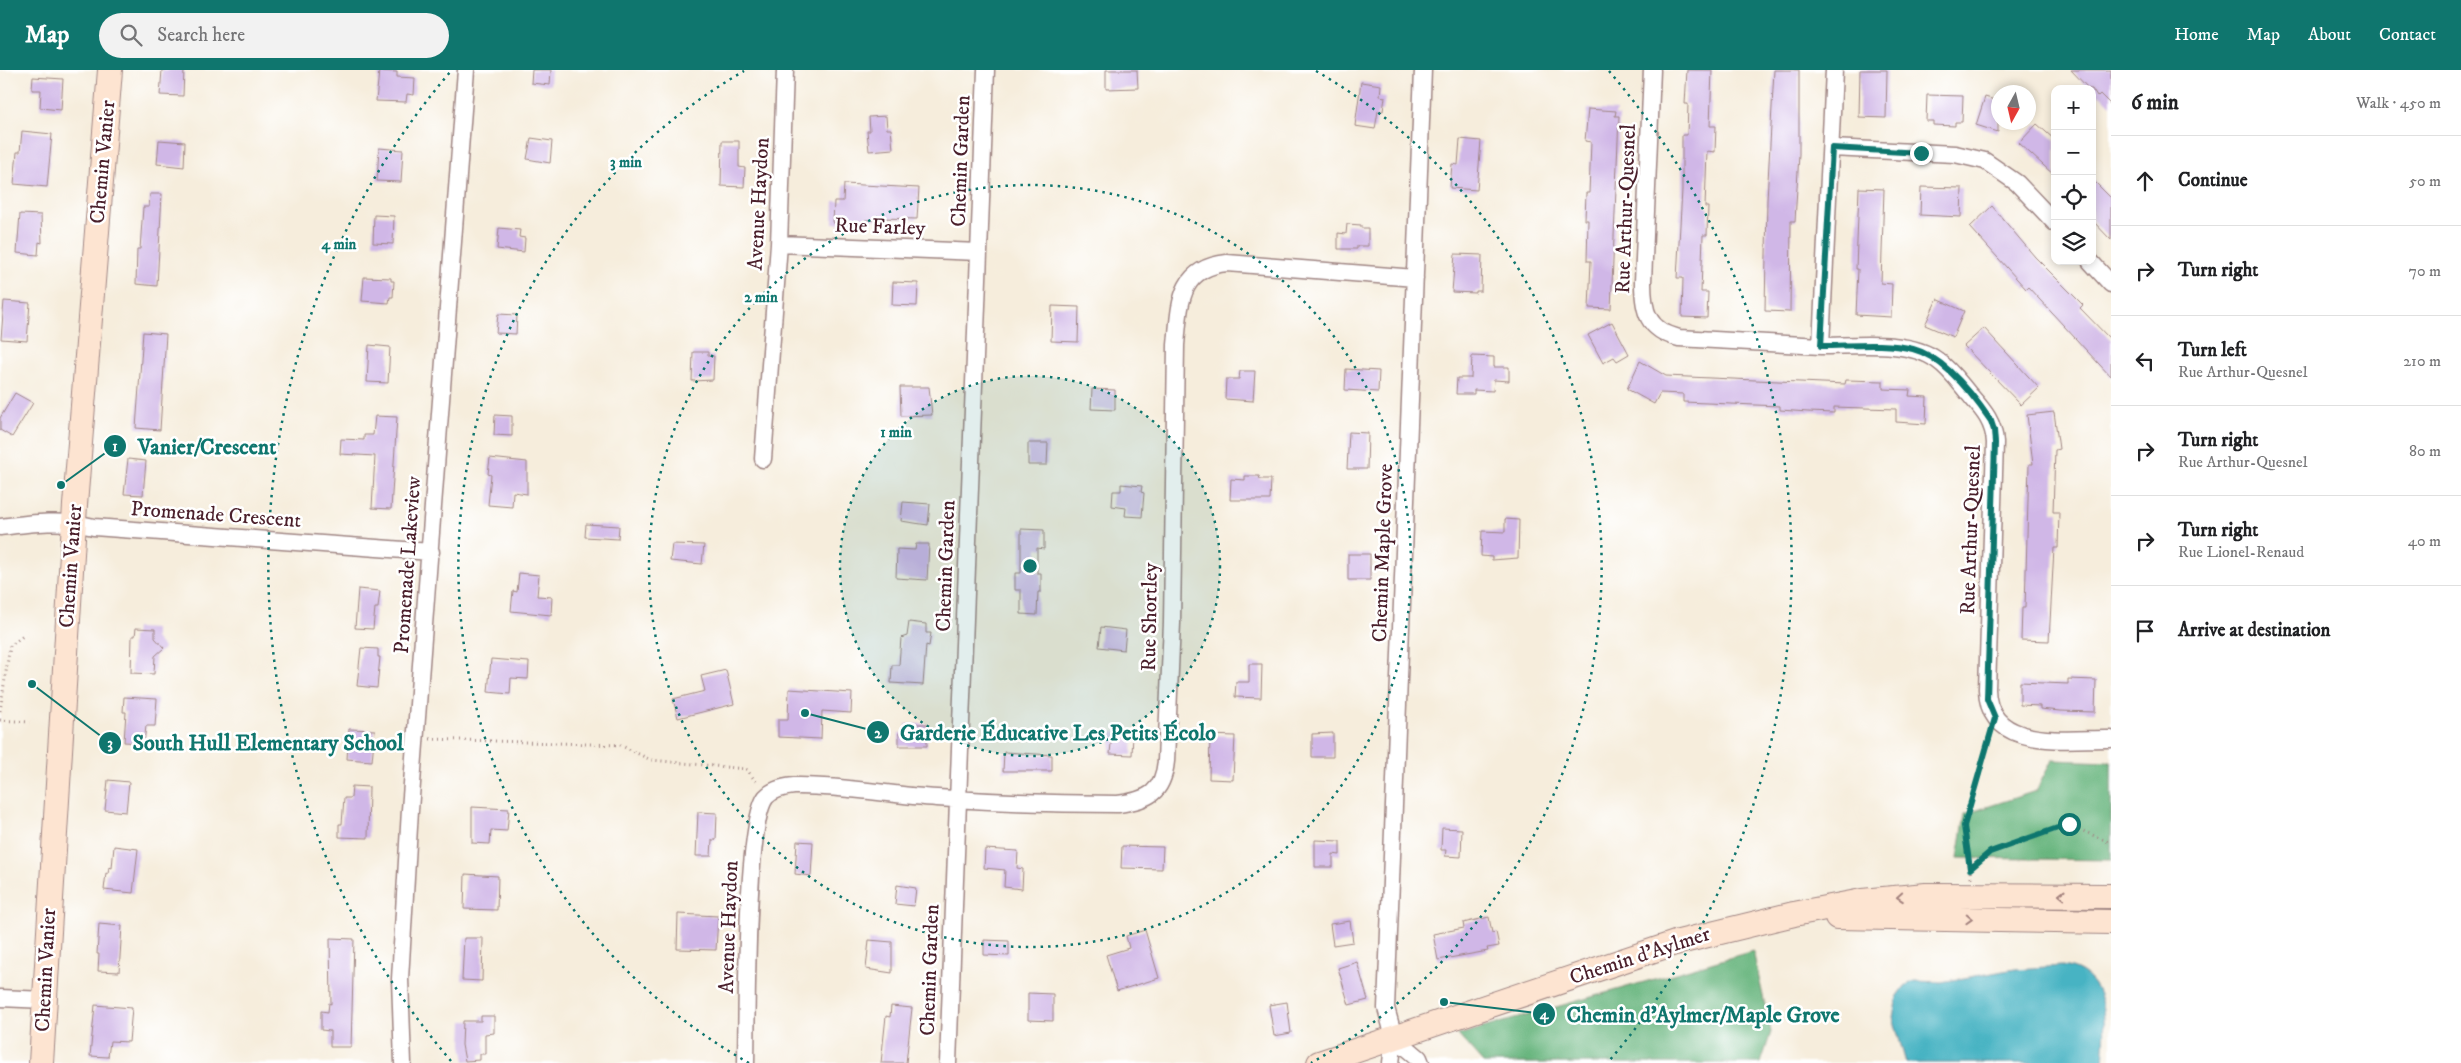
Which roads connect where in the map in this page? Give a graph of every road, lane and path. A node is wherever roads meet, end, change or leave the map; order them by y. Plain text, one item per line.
1 (110, 70) edge
2 (466, 70) edge
3 (785, 70) edge
4 (986, 70) edge
5 (1423, 70) edge
6 (1652, 70) edge
7 (1834, 70) edge
8 (1832, 148) junction
9 (2052, 220) edge
10 (779, 244) junction
11 (979, 252) junction
12 (2094, 265) edge
13 (1415, 278) junction
14 (2111, 284) edge
15 (1821, 346) junction
16 (763, 459) dead end
17 (74, 522) junction
18 (0, 527) edge
19 (430, 552) junction
20 (23, 636) dead end
21 (0, 711) edge
22 (1995, 718) junction
23 (0, 720) edge
24 (30, 722) dead end
25 (416, 738) junction
26 (2111, 739) edge
27 (767, 796) junction
28 (958, 799) junction
29 (2111, 843) edge
30 (1970, 869) junction
31 (1972, 881) dead end
32 (2111, 896) edge
33 (1763, 921) junction
34 (2111, 922) edge
35 (0, 998) edge
36 (45, 1000) junction
37 (1394, 1037) junction
38 (41, 1063) edge
39 (403, 1063) edge
40 (746, 1063) edge
41 (948, 1063) edge
42 (1319, 1063) edge
43 (1391, 1063) edge
44 (1421, 1063) edge

1 - 17 main road, Chemin Vanier
2 - 19 street, Promenade Lakeview
3 - 10 street, Avenue Haydon
4 - 11 street, Chemin Garden
5 - 13 street, Chemin Maple Grove
6 - 15 street, Rue Arthur-Quesnel
7 - 8 street
8 - 9 street
8 - 15 street
10 - 11 street, Rue Farley
10 - 16 street, Avenue Haydon
11 - 28 street, Chemin Garden
12 - 14 street
13 - 28 street, Rue Shortley
13 - 37 street, Chemin Maple Grove
15 - 22 street, Rue Arthur-Quesnel
17 - 18 street, Promenade Crescent
17 - 19 street, Promenade Crescent
17 - 36 main road, Chemin Vanier
19 - 25 street, Promenade Lakeview
20 - 21 path
22 - 26 street
22 - 30 path
23 - 24 path
25 - 27 path
25 - 39 street, Promenade Lakeview
27 - 28 street, Rue Shortley
27 - 40 street, Avenue Haydon
28 - 41 street, Chemin Garden
29 - 30 path
30 - 31 path
32 -> 33 main road, Chemin d'Aylmer
33 -> 34 main road, Chemin d'Aylmer
33 - 37 main road, Chemin d'Aylmer
35 - 36 street
36 - 38 main road, Chemin Vanier
37 - 42 main road, Chemin d'Aylmer
37 - 43 street
37 - 44 street

